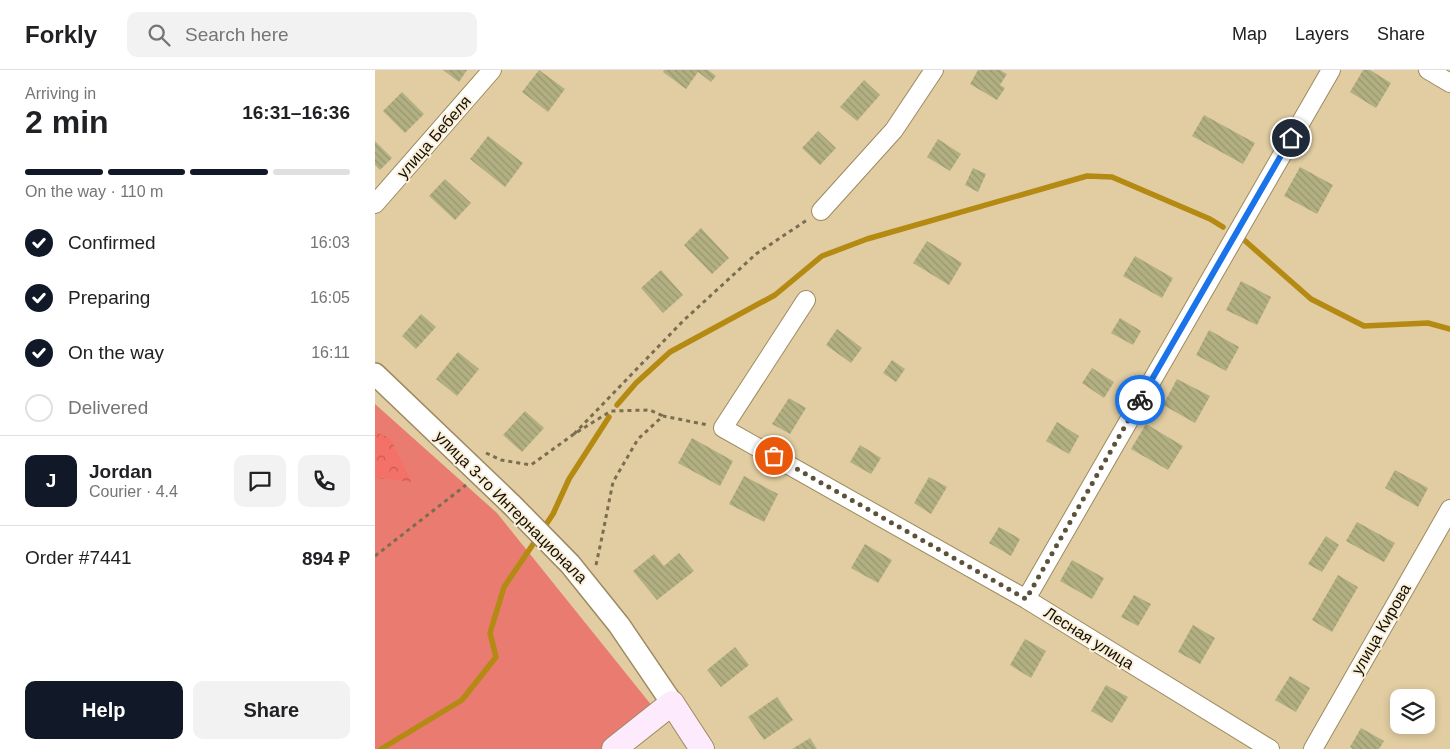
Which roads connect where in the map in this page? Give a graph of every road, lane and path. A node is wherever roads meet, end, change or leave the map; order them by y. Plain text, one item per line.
1 (492, 70) edge
2 (934, 70) edge
3 (1331, 70) edge
4 (1428, 70) edge
5 (1450, 83) edge
6 (375, 204) edge
7 (821, 211) joint
8 (806, 300) dead end
9 (375, 374) edge
10 (663, 416) junction
11 (723, 428) junction
12 (575, 434) junction
13 (484, 451) dead end
14 (481, 474) junction
15 (1450, 509) edge
16 (375, 556) edge
17 (599, 598) junction
18 (1026, 599) junction
19 (672, 703) junction
20 (614, 749) edge
21 (702, 749) edge
22 (1270, 749) edge
23 (1313, 749) edge

1 - 6 street, улица Бебеля
2 - 7 street
3 - 18 street
4 - 5 street
7 - 12 path
8 - 11 street
9 - 14 street, улица 3-го Интернационала
10 - 11 path
10 - 12 path
10 - 17 path
11 - 18 street, Лесная улица
12 - 13 path
14 - 16 path
14 - 17 street, улица 3-го Интернационала
15 - 23 street, улица Кирова
17 - 19 street, улица 3-го Интернационала
18 - 22 street, Лесная улица
19 - 20 main road
19 - 21 main road, улица 3-го Интернационала

